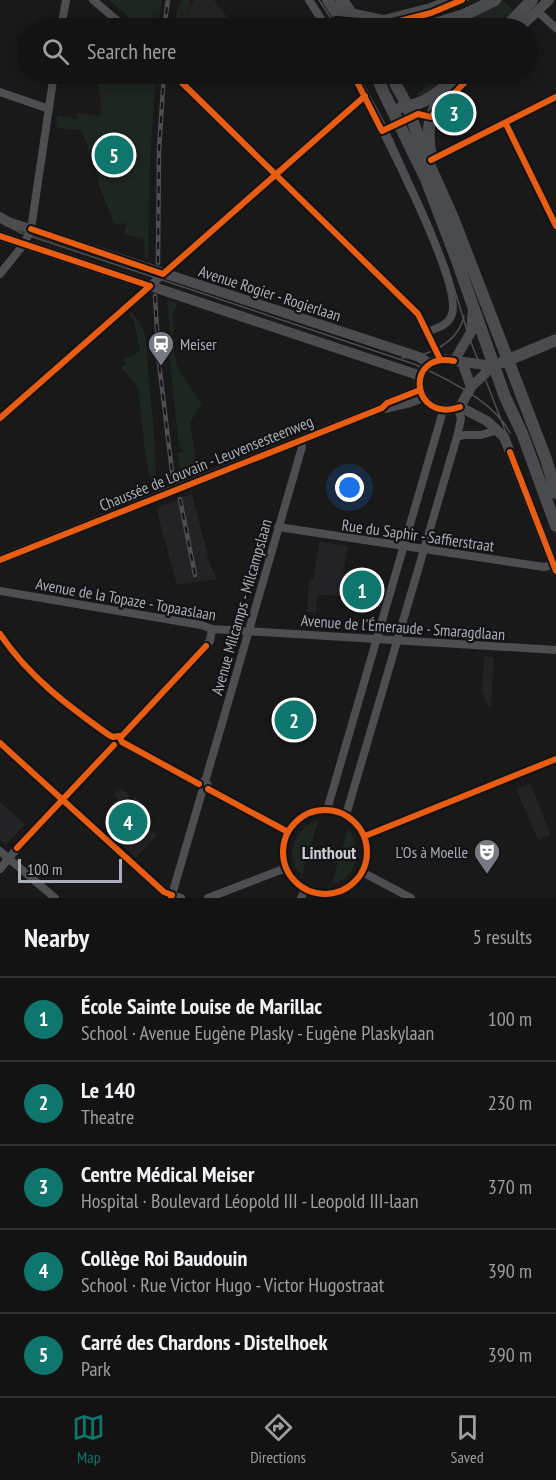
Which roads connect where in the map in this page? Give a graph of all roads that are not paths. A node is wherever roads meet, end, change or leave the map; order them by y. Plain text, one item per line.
1 (66, 0) edge
2 (93, 0) edge
3 (309, 0) edge
4 (328, 0) edge
5 (342, 0) edge
6 (453, 0) edge
7 (495, 0) edge
8 (549, 0) edge
9 (535, 6) edge
10 (351, 14) junction
11 (464, 15) junction
12 (63, 18) edge
13 (114, 18) edge
14 (321, 18) edge
15 (340, 18) edge
16 (354, 18) edge
17 (370, 18) edge
18 (396, 18) edge
19 (454, 18) edge
20 (464, 18) edge
21 (519, 18) edge
22 (556, 28) edge
23 (53, 84) edge
24 (183, 84) edge
25 (358, 84) edge
26 (381, 84) edge
27 (387, 84) edge
28 (463, 84) edge
29 (446, 86) joint
30 (0, 92) edge
31 (364, 96) junction
32 (556, 97) edge
33 (408, 107) junction
34 (49, 109) junction
35 (431, 117) junction
36 (506, 124) junction
37 (431, 163) junction
38 (275, 175) junction
39 (0, 217) edge
40 (556, 226) edge
41 (31, 229) junction
42 (0, 236) edge
43 (24, 244) junction
44 (0, 274) edge
45 (163, 274) junction
46 (150, 286) junction
47 (473, 308) junction
48 (427, 332) junction
49 (556, 340) edge
50 (508, 360) junction
51 (435, 361) junction
52 (458, 362) junction
53 (493, 366) junction
54 (421, 376) junction
55 (471, 387) junction
56 (421, 393) junction
57 (459, 407) junction
58 (443, 411) junction
59 (0, 418) edge
60 (495, 432) junction
61 (460, 436) junction
62 (299, 441) junction
63 (546, 459) junction
64 (556, 471) edge
65 (556, 494) edge
66 (556, 526) edge
67 (278, 527) junction
68 (403, 546) junction
69 (423, 549) junction
70 (0, 560) edge
71 (555, 568) edge
72 (0, 591) edge
73 (212, 629) junction
74 (248, 631) junction
75 (2, 640) edge
76 (376, 640) junction
77 (397, 641) junction
78 (556, 650) edge
79 (118, 740) junction
80 (0, 743) edge
81 (556, 759) edge
82 (203, 787) junction
83 (62, 800) junction
84 (327, 810) junction
85 (346, 815) junction
86 (288, 832) junction
87 (364, 836) junction
88 (0, 851) edge
89 (9, 858) junction
90 (286, 868) junction
91 (0, 869) edge
92 (362, 872) junction
93 (305, 889) junction
94 (323, 896) edge
95 (171, 897) edge
96 (55, 898) edge
97 (181, 898) edge
98 (208, 898) edge
99 (301, 898) edge
100 (411, 898) edge

1 - 12 street
2 - 13 street
3 - 14 street
4 - 15 main road
5 - 10 main road
6 - 18 main road
7 - 11 main road
8 - 9 street
9 - 21 main road
9 - 22 street
10 - 16 main road
10 - 17 main road
11 - 19 main road
11 - 20 main road
23 - 34 street
24 - 38 street
25 - 31 street
26 - 47 main road
27 - 33 main road
28 - 35 street
29 - 33 main road
29 - 35 main road
30 - 34 street
31 - 38 street
31 - 48 street
32 - 36 street
33 - 37 main road
34 - 41 street
35 - 37 main road
36 - 37 street
36 - 40 street
37 - 50 main road
38 - 45 street
38 - 48 street
39 - 41 street, Avenue Rogier - Rogierlaan
41 - 43 street
41 - 45 street, Avenue Rogier - Rogierlaan
42 - 43 street, Avenue Rogier - Rogierlaan
43 - 44 street
43 - 46 street, Avenue Rogier - Rogierlaan
45 - 46 street
45 - 51 street, Avenue Rogier - Rogierlaan
46 - 54 street, Avenue Rogier - Rogierlaan
46 - 59 street
47 - 52 street
47 - 53 main road
48 - 51 street
49 - 50 main road
50 - 53 main road
50 - 63 main road
51 - 52 street
51 - 54 street
52 - 53 street
52 - 55 street
53 - 55 street
53 - 66 main road
54 - 56 street
55 - 57 street
56 - 58 street
56 - 62 street, Chaussée de Louvain - Leuvensesteenweg
57 - 58 street
57 - 60 street
57 - 61 street
58 - 68 street
60 - 61 street
60 - 71 street
61 - 69 street
62 - 67 street, Avenue Milcamps - Milcampslaan
62 - 70 street, Chaussée de Louvain - Leuvensesteenweg, bridge
63 - 64 street
63 - 65 main road
67 - 68 street, Rue du Saphir - Saffierstraat
67 - 74 street, Avenue Milcamps - Milcampslaan
68 - 69 street, Rue du Saphir - Saffierstraat
68 - 76 street
69 - 71 street, Rue du Saphir - Saffierstraat
69 - 77 street
72 - 73 street, Avenue de la Topaze - Topaaslaan
73 - 74 street, Avenue de la Topaze - Topaaslaan
73 - 79 street
74 - 76 street, Avenue de l'Émeraude - Smaragdlaan
74 - 82 street, Avenue Milcamps - Milcampslaan
75 - 79 street
76 - 77 street, Avenue de l'Émeraude - Smaragdlaan
76 - 84 street
77 - 78 street, Avenue de l'Émeraude - Smaragdlaan
77 - 85 street
79 - 82 street
79 - 83 street
80 - 83 street
81 - 87 street
82 - 86 street
82 - 95 street, Avenue Milcamps - Milcampslaan
83 - 89 street
83 - 95 street
84 - 85 street
84 - 86 street
85 - 87 street
86 - 90 street
87 - 92 street
88 - 89 street
89 - 91 street
89 - 96 street
90 - 93 street
90 - 98 street
92 - 94 street
92 - 100 street
93 - 94 street
93 - 99 street
95 - 97 street

